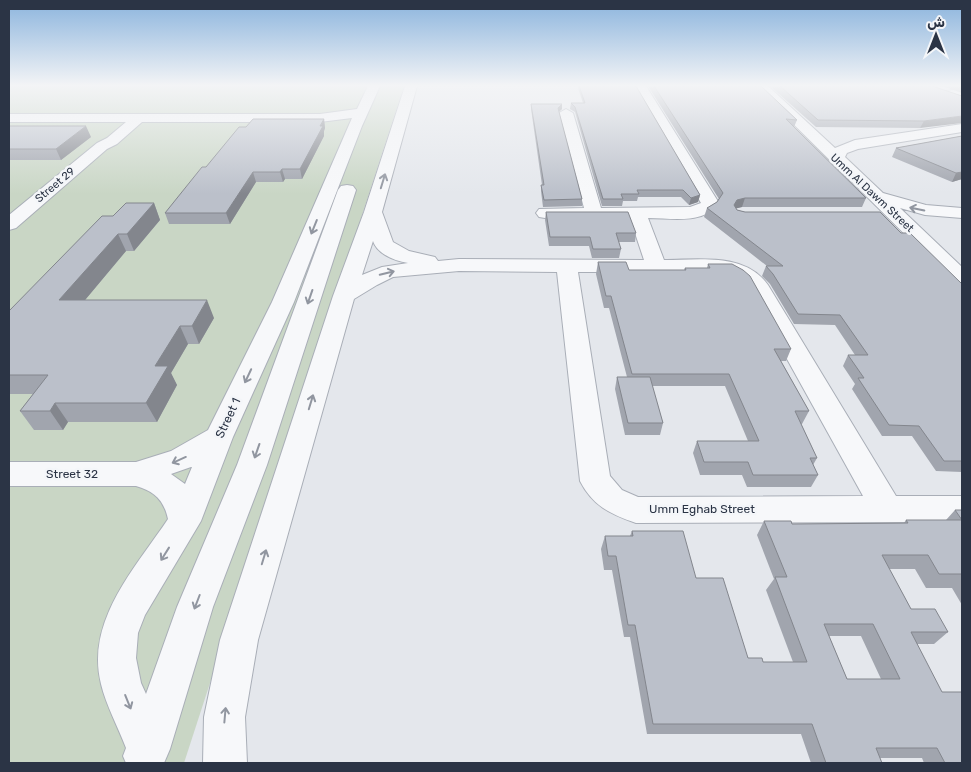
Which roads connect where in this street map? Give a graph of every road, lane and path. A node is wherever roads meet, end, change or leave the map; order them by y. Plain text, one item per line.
1 (129, 122) edge
2 (357, 122) edge
3 (371, 122) edge
4 (400, 122) edge
5 (569, 122) edge
6 (662, 122) edge
7 (798, 122) edge
8 (962, 128) edge
9 (811, 135) junction
10 (855, 144) junction
11 (836, 159) junction
12 (874, 195) junction
13 (373, 212) junction
14 (545, 213) edge
15 (594, 213) junction
16 (637, 213) junction
17 (962, 213) edge
18 (895, 214) junction
19 (868, 215) edge
20 (9, 224) edge
21 (922, 240) junction
22 (459, 265) junction
23 (567, 266) junction
24 (656, 266) junction
25 (962, 278) edge
26 (344, 296) junction
27 (219, 437) junction
28 (9, 474) edge
29 (136, 474) junction
30 (886, 508) junction
31 (962, 509) edge
32 (185, 521) junction
33 (144, 756) edge
34 (225, 763) edge

1 - 20 street, Street 29
2 -> 27 street, Street 1
3 -> 33 street, Street 1
13 -> 4 street
5 - 15 street
6 - 16 street
7 - 9 street, Umm Al Dawm Street
8 - 10 street
9 - 10 street
9 - 11 street, Umm Al Dawm Street
10 - 11 street
11 - 12 street, Umm Al Dawm Street
17 -> 12 street
12 - 18 street, Umm Al Dawm Street
13 - 22 street
13 - 26 street
14 - 15 street
15 - 16 street
16 - 24 street
17 - 21 street
18 - 19 street
18 - 21 street, Umm Al Dawm Street
21 - 25 street, Umm Al Dawm Street
22 - 23 street
26 -> 22 street
23 - 24 street
23 - 30 street, Umm Eghab Street
24 - 30 street
34 -> 26 street
27 -> 29 street, Street 32
27 - 32 street, Street 1
28 - 29 street, Street 32
29 - 32 street, Street 32
30 - 31 street, Umm Eghab Street
32 -> 33 street, Street 1

